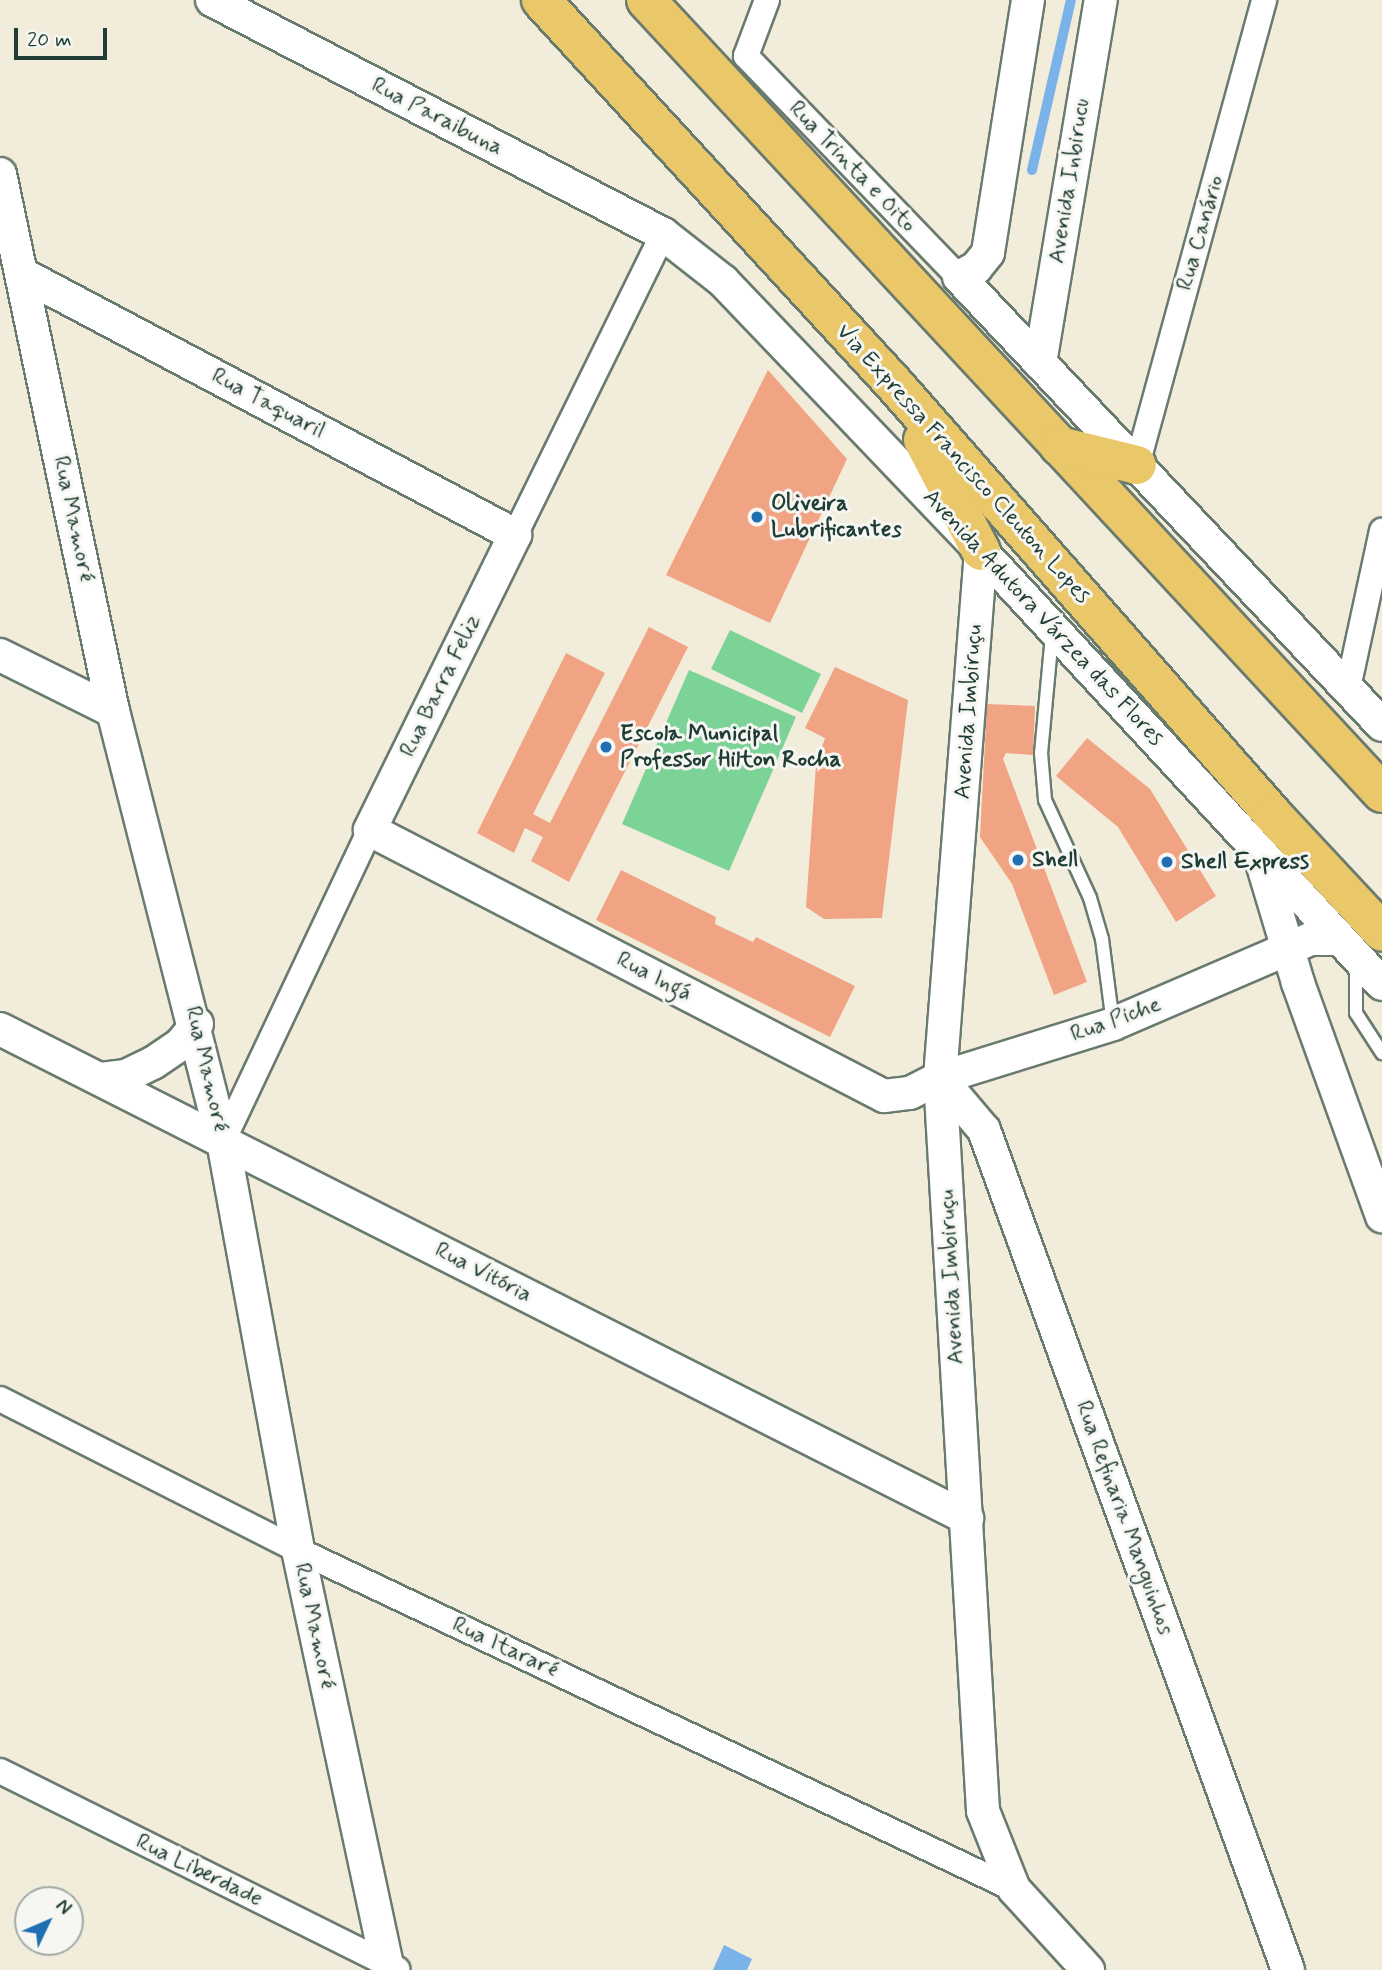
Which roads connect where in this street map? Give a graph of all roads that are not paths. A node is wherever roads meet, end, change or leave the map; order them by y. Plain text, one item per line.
1 (212, 0) edge
2 (541, 0) edge
3 (646, 0) edge
4 (768, 0) edge
5 (1028, 0) edge
6 (1101, 0) edge
7 (1264, 0) edge
8 (0, 174) edge
9 (663, 234) junction
10 (22, 274) junction
11 (959, 277) junction
12 (1040, 363) junction
13 (895, 385) junction
14 (1059, 446) junction
15 (1137, 465) junction
16 (1382, 531) edge
17 (515, 535) junction
18 (981, 551) junction
19 (1053, 628) junction
20 (0, 655) edge
21 (1348, 688) junction
22 (113, 711) junction
23 (1382, 725) edge
24 (1382, 793) edge
25 (370, 830) junction
26 (1258, 849) junction
27 (1359, 942) edge
28 (1288, 951) junction
29 (1382, 984) edge
30 (197, 1024) junction
31 (1113, 1024) junction
32 (0, 1029) edge
33 (1382, 1053) edge
34 (940, 1078) junction
35 (101, 1079) junction
36 (223, 1141) junction
37 (1382, 1216) edge
38 (0, 1399) edge
39 (967, 1518) junction
40 (298, 1550) junction
41 (0, 1771) edge
42 (1014, 1889) junction
43 (392, 1968) edge
44 (1088, 1970) edge
45 (1288, 1970) edge

1 - 9 street, Rua Paraibuna
2 - 13 highway, Via Expressa Francisco Cleuton Lopes
3 - 14 highway
4 - 11 street, Rua Trinta e Oito
5 - 11 street
6 - 12 street, Avenida Inbirucu
7 - 15 street, Rua Canário
8 - 10 street, Rua Mamoré
9 - 17 street, Rua Barra Feliz
9 - 18 street, Avenida Adutora Várzea das Flores
10 - 17 street, Rua Taquaril
10 - 22 street, Rua Mamoré
11 - 12 street
12 - 15 street
13 - 18 highway
13 - 27 highway, Via Expressa Francisco Cleuton Lopes
14 - 15 highway
14 - 24 highway
15 - 21 street
16 - 21 street
17 - 25 street, Rua Barra Feliz
18 - 19 street, Avenida Adutora Várzea das Flores
18 - 34 street, Avenida Imbiruçu
19 - 26 street, Avenida Adutora Várzea das Flores
19 - 31 lane
20 - 22 street
21 - 23 street
22 - 30 street, Rua Mamoré
25 - 34 street, Rua Ingá
25 - 36 street, Rua Barra Feliz
26 - 27 street, Avenida Adutora Várzea das Flores
26 - 28 street
27 - 28 street, Rua Piche
27 - 29 street, Avenida Adutora Várzea das Flores
27 - 33 lane
28 - 31 street, Rua Piche
28 - 37 street
30 - 35 street
30 - 36 street, Rua Mamoré
31 - 34 street, Rua Piche
32 - 35 street, Rua Vitória
34 - 39 street, Avenida Imbiruçu
34 - 45 street, Rua Refinaria Manguinhos
35 - 36 street, Rua Vitória
36 - 39 street, Rua Vitória
36 - 40 street, Rua Mamoré
38 - 40 street, Rua Itararé
39 - 42 street, Avenida Imbiruçu
40 - 42 street, Rua Itararé
40 - 43 street, Rua Mamoré
41 - 43 street, Rua Liberdade
42 - 44 street, Avenida Imbiruçu

